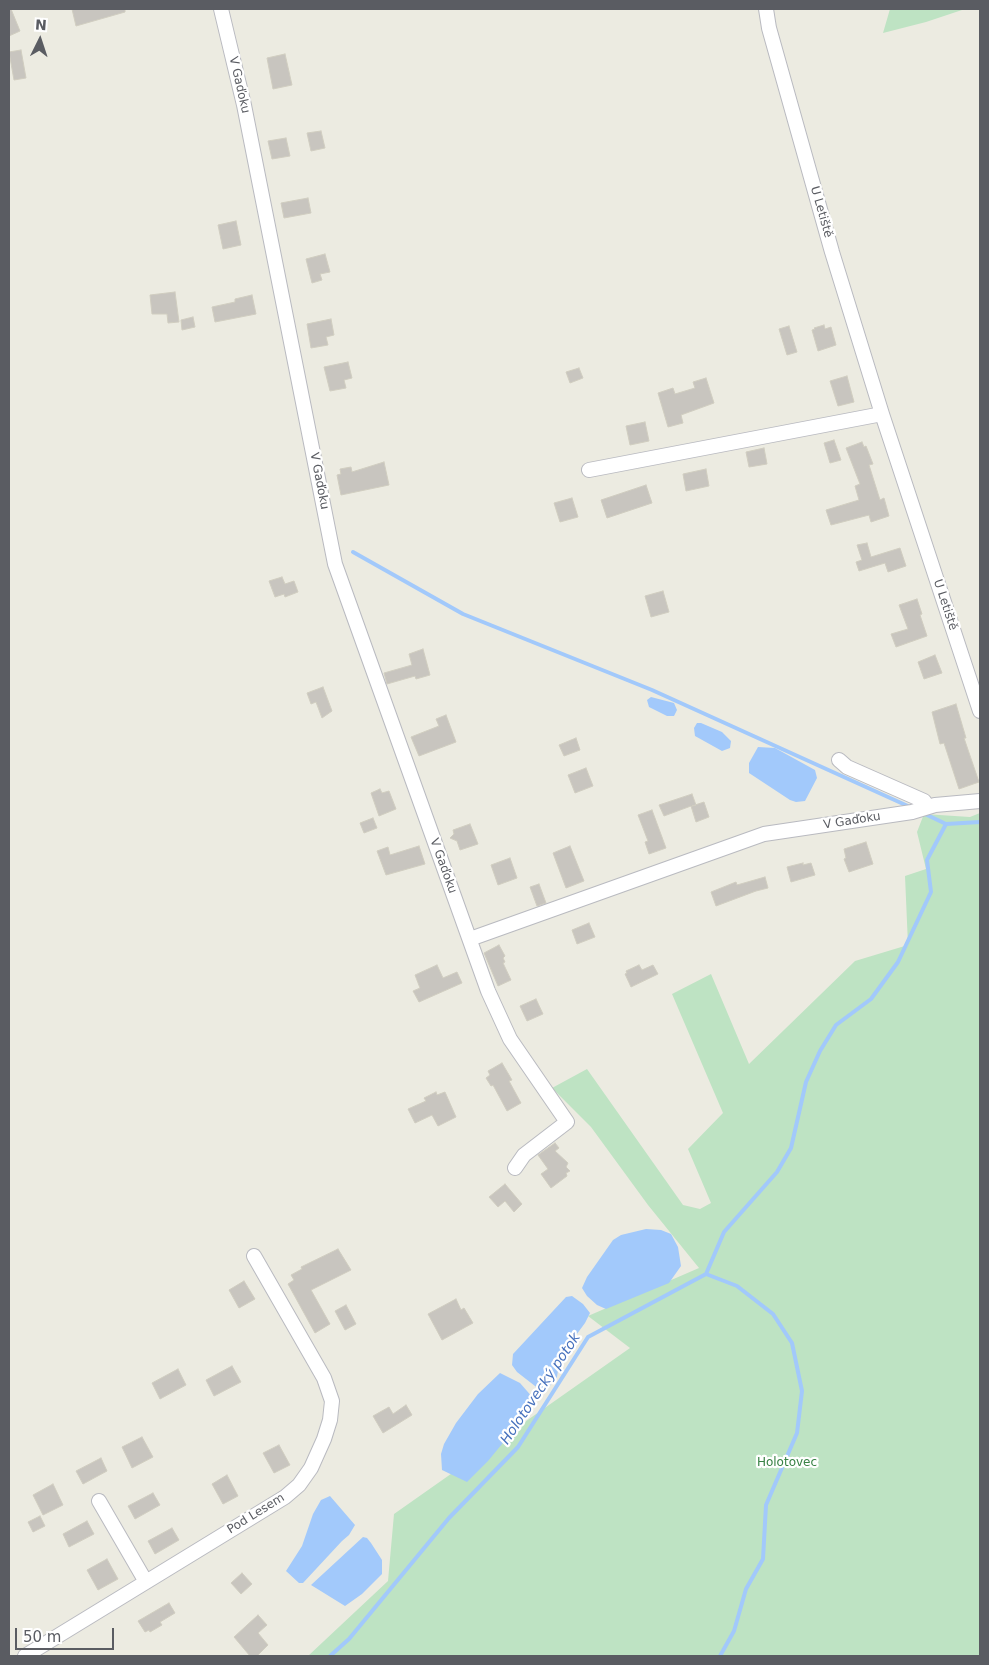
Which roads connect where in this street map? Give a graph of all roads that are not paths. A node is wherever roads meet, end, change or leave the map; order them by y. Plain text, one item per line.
1 (221, 9) edge
2 (766, 9) edge
3 (882, 414) junction
4 (589, 470) dead end
5 (980, 711) edge
6 (839, 760) dead end
7 (980, 801) edge
8 (928, 807) junction
9 (470, 939) junction
10 (515, 1168) dead end
11 (254, 1256) dead end
12 (99, 1501) dead end
13 (146, 1582) junction
14 (25, 1656) edge

1 - 9 street, V Gaďoku
2 - 3 street, U Letiště
3 - 4 street
3 - 5 street, U Letiště
6 - 8 street
7 - 8 street, V Gaďoku
8 - 9 street, V Gaďoku
9 - 10 street, V Gaďoku
11 - 13 street, Pod Lesem
12 - 13 street
13 - 14 street, Pod Lesem

